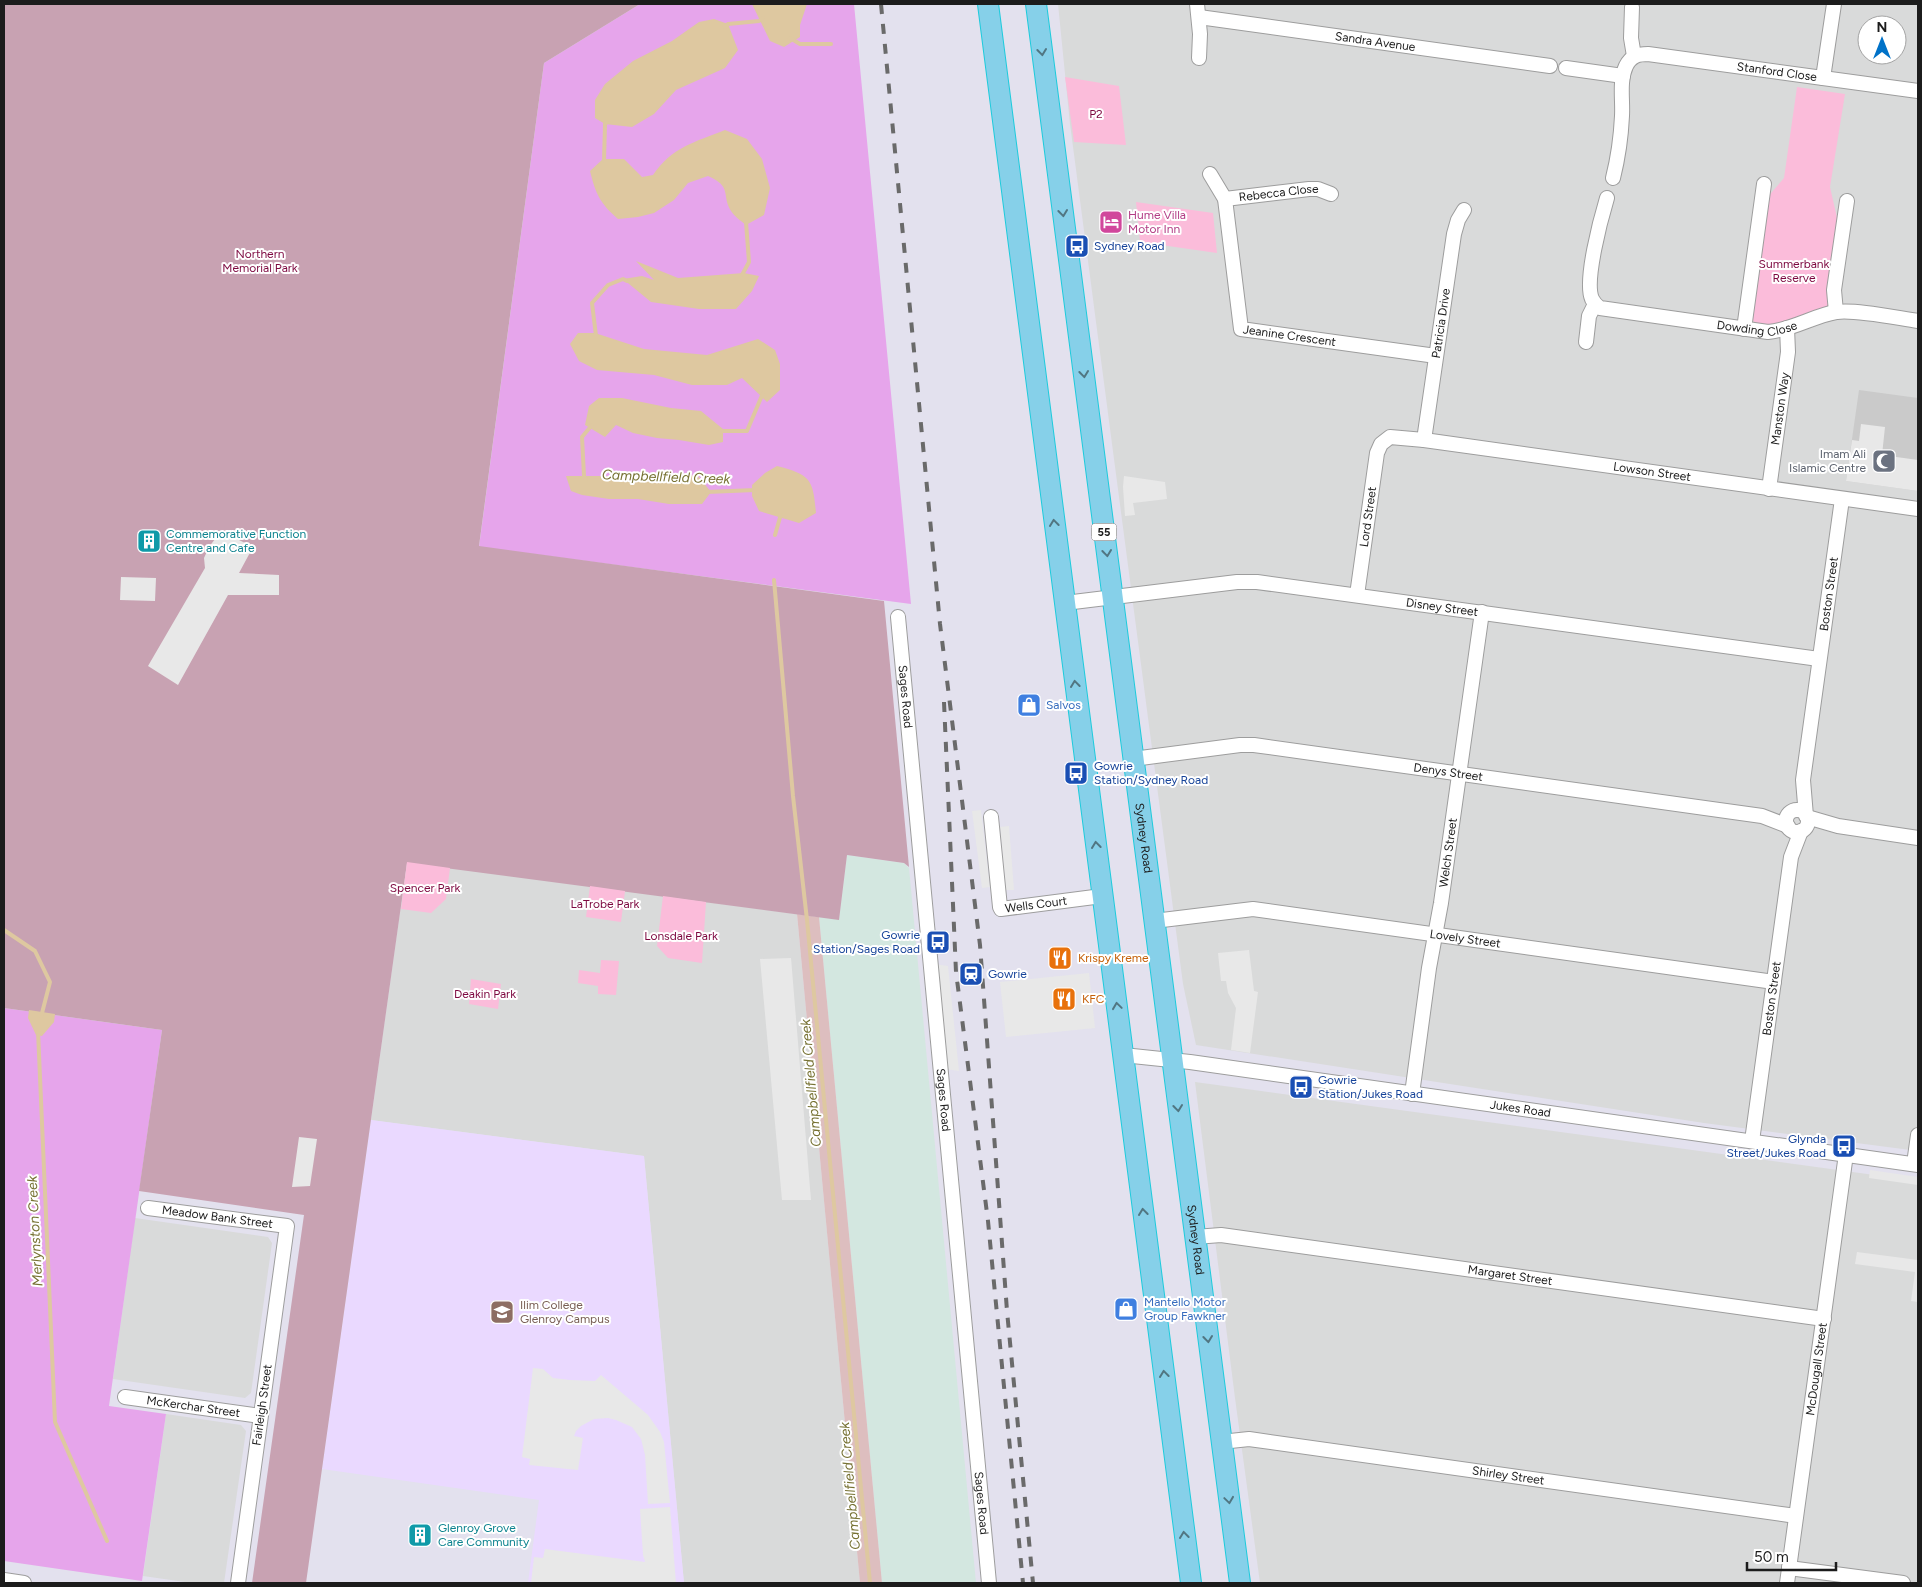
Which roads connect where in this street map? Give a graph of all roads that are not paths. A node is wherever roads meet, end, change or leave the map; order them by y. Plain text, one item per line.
1 (988, 4) edge
2 (1036, 4) edge
3 (1834, 4) edge
4 (1632, 7) dead end
5 (1198, 10) edge
6 (1634, 56) junction
7 (1199, 58) dead end
8 (1550, 66) dead end
9 (1566, 68) dead end
10 (1623, 76) junction
11 (1823, 78) junction
12 (1918, 92) edge
13 (1210, 174) dead end
14 (1613, 178) dead end
15 (1764, 184) dead end
16 (1330, 194) dead end
17 (1608, 198) dead end
18 (1225, 200) junction
19 (1847, 201) dead end
20 (1464, 210) dead end
21 (1595, 304) junction
22 (1836, 312) junction
23 (1918, 321) edge
24 (1787, 328) junction
25 (1744, 329) junction
26 (1586, 342) dead end
27 (1436, 356) junction
28 (1385, 440) joint
29 (1424, 440) junction
30 (1769, 488) junction
31 (1842, 499) junction
32 (1918, 509) edge
33 (1357, 595) junction
34 (1112, 598) junction
35 (1065, 603) junction
36 (1482, 612) junction
37 (898, 617) dead end
38 (1819, 659) junction
39 (1133, 759) junction
40 (1459, 774) junction
41 (1803, 780) junction
42 (1792, 812) junction
43 (1762, 816) junction
44 (991, 817) dead end
45 (1799, 825) junction
46 (1918, 838) edge
47 (1102, 896) junction
48 (1154, 921) junction
49 (1435, 935) junction
50 (1774, 982) junction
51 (1123, 1055) junction
52 (1172, 1060) junction
53 (1412, 1094) junction
54 (1918, 1135) edge
55 (1752, 1141) junction
56 (1846, 1154) junction
57 (1916, 1164) edge
58 (148, 1208) dead end
59 (287, 1226) joint
60 (1195, 1237) junction
61 (1824, 1319) junction
62 (125, 1397) dead end
63 (260, 1416) junction
64 (1221, 1442) junction
65 (1796, 1516) junction
66 (1789, 1568) junction
67 (4, 1580) edge
68 (24, 1583) edge
69 (238, 1583) edge
70 (989, 1583) edge
71 (1190, 1583) edge
72 (1240, 1583) edge
73 (1787, 1583) edge
74 (1903, 1583) edge

35 -> 1 highway
2 -> 34 highway, Sydney Road / 55
3 - 11 street
4 - 6 street
5 - 7 street, Sandra Avenue
5 - 8 street, Sandra Avenue
6 - 10 street
6 - 11 street, Stanford Close
9 - 10 street
10 - 14 street
11 - 12 street, Stanford Close
13 - 18 street, Jeanine Crescent
15 - 25 street
16 - 18 street, Rebecca Close
17 - 21 street
18 - 27 street, Jeanine Crescent
19 - 22 street
20 - 27 street, Patricia Drive
21 - 25 street, Dowding Close
21 - 26 street
22 - 23 street, Dowding Close
22 - 24 street, Dowding Close
24 - 25 street, Dowding Close
24 - 30 street, Manston Way
27 - 29 street, Patricia Drive
28 - 29 street, Lowson Street
28 - 33 street, Lord Street
29 - 30 street, Lowson Street
30 - 31 street, Lowson Street
31 - 32 street, Lowson Street
31 - 38 street, Boston Street
33 - 34 street, Disney Street
33 - 36 street, Disney Street
34 - 35 street, Disney Street
34 - 39 highway, Sydney Road / 55
47 -> 35 highway
36 - 38 street, Disney Street
36 - 40 street, Welch Street
37 - 70 street, Sages Road
38 - 41 street, Boston Street
39 - 40 street, Denys Street
39 - 48 highway, Sydney Road / 55
40 - 43 street, Denys Street
40 - 49 street, Welch Street
41 - 42 street, Boston Street
41 - 45 street, Boston Street
42 - 43 street, Denys Street
42 - 45 street
43 - 45 street, Denys Street
44 - 47 street, Wells Court
45 - 46 street, Denys Street
45 - 50 street, Boston Street
51 -> 47 highway
48 - 49 street, Lovely Street
48 - 52 highway, Sydney Road / 55
49 - 50 street, Lovely Street
49 - 53 street, Welch Street
50 - 55 street, Boston Street
51 - 52 street, Jukes Road
71 -> 51 highway
52 - 53 street, Jukes Road
52 -> 60 highway, Sydney Road / 55
53 - 55 street, Jukes Road
54 - 57 street
55 - 56 street, Jukes Road
56 - 57 street, Jukes Road
56 - 61 street, McDougall Street
58 - 59 street, Meadow Bank Street
59 - 63 street, Fairleigh Street
60 - 61 street, Margaret Street
60 -> 64 highway, Sydney Road / 55
61 - 65 street, McDougall Street
62 - 63 street, McKerchar Street
63 - 69 street, Fairleigh Street
64 - 65 street, Shirley Street
64 -> 72 highway, Sydney Road / 55
65 - 66 street, McDougall Street
66 - 73 street, McDougall Street
66 - 74 street
67 - 68 street

